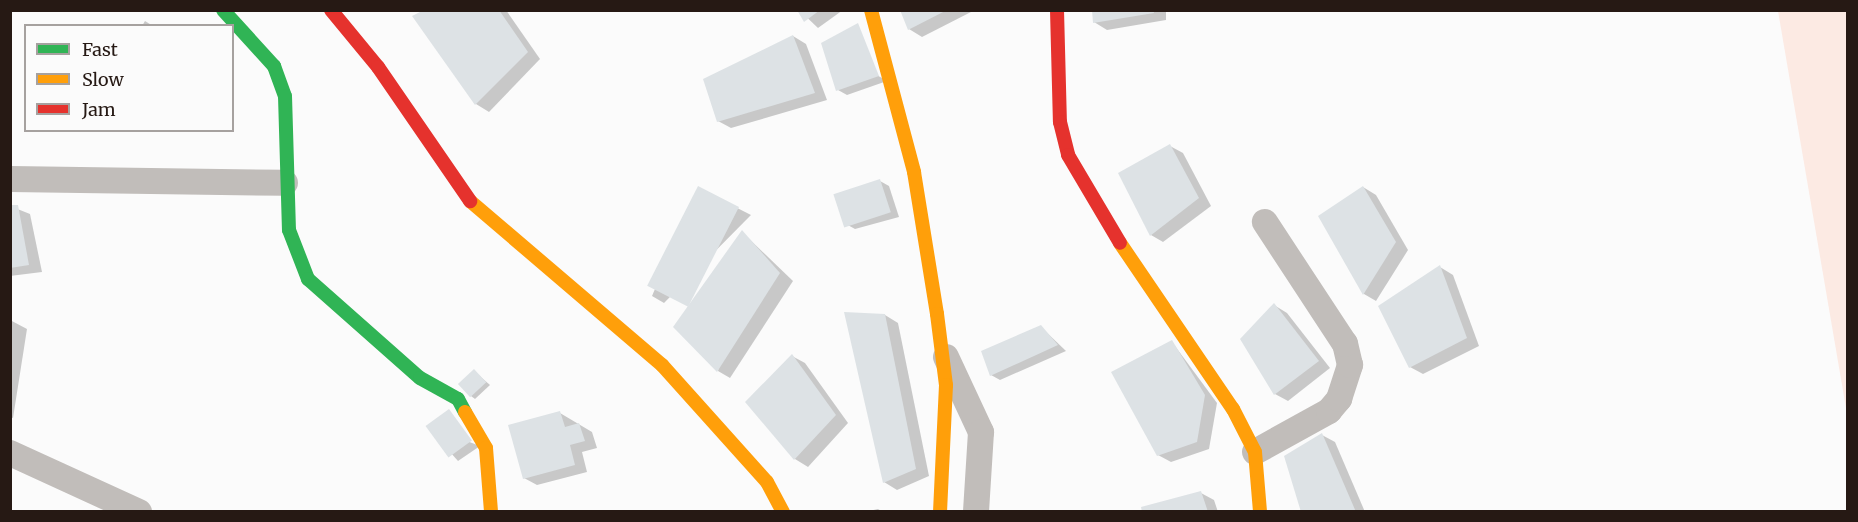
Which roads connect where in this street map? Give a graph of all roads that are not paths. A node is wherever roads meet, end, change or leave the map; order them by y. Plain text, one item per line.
1 (223, 10) edge
2 (331, 10) edge
3 (871, 10) edge
4 (1057, 10) edge
5 (10, 179) edge
6 (285, 183) junction
7 (1265, 222) dead end
8 (942, 349) junction
9 (1255, 452) junction
10 (10, 453) edge
11 (139, 512) edge
12 (491, 512) edge
13 (783, 512) edge
14 (940, 512) edge
15 (976, 512) edge
16 (1260, 512) edge

1 - 6 street
2 - 13 street
3 - 8 street
4 - 9 street
5 - 6 street
6 - 12 street
7 - 9 street
8 - 14 street
8 - 15 street
9 - 16 street
10 - 11 street

